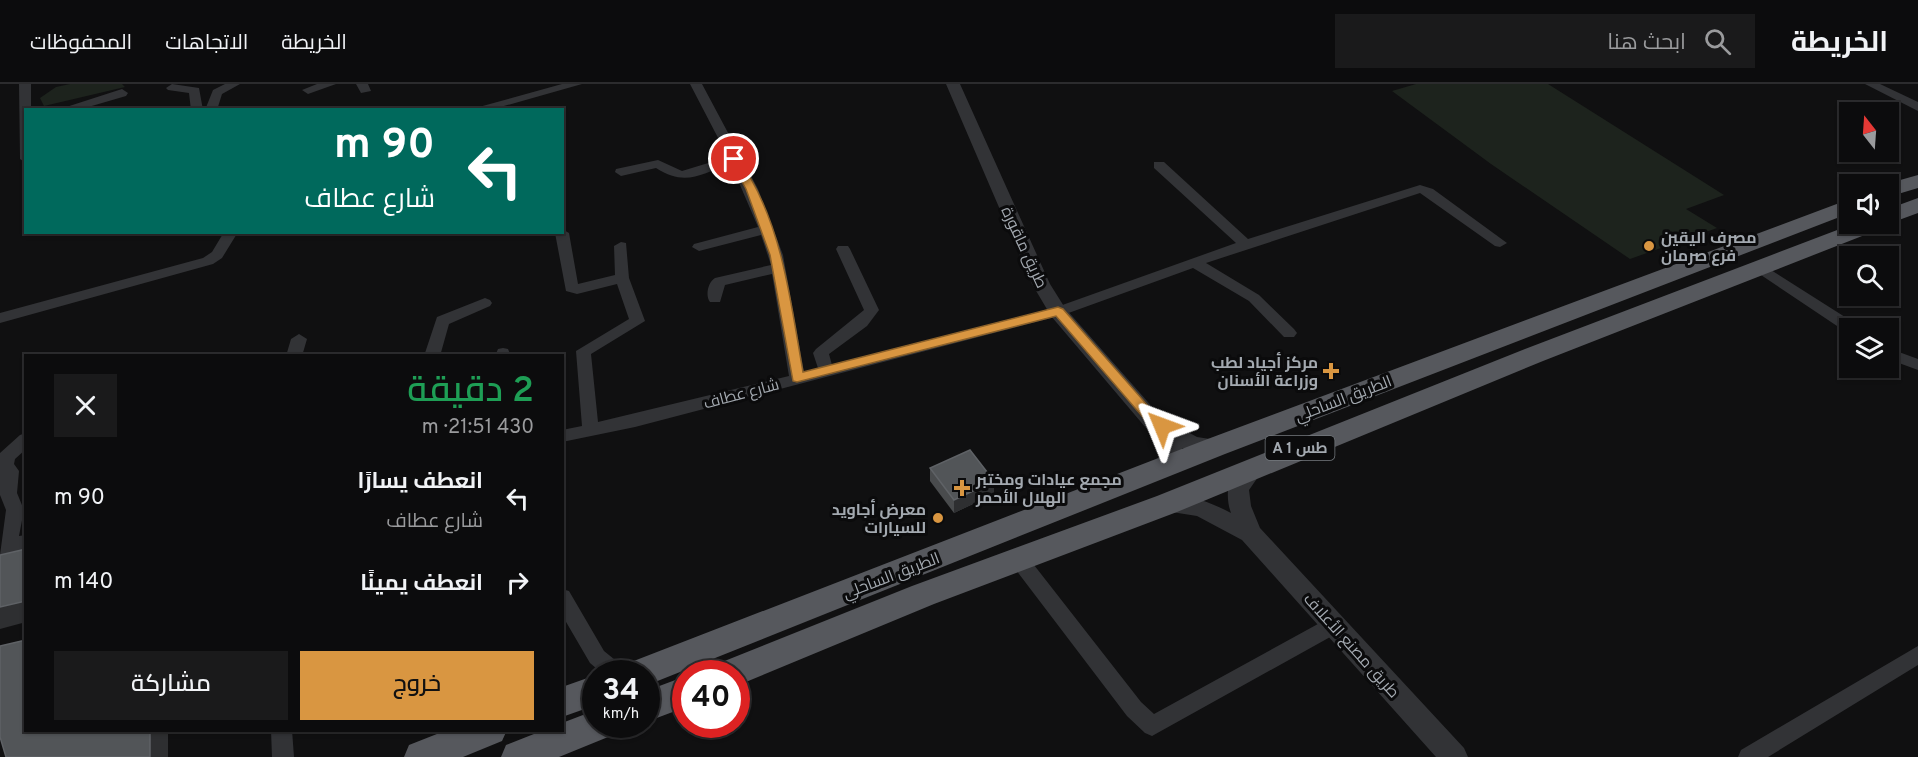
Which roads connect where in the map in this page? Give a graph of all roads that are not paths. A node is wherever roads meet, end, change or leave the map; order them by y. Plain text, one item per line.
1 (25, 84) edge
2 (234, 84) edge
3 (330, 84) edge
4 (576, 84) edge
5 (696, 84) edge
6 (953, 84) edge
7 (1871, 84) edge
8 (172, 88) dead end
9 (538, 89) edge
10 (308, 90) dead end
11 (122, 93) dead end
12 (1918, 107) edge
13 (25, 108) edge
14 (70, 108) edge
15 (197, 108) edge
16 (212, 108) edge
17 (480, 108) edge
18 (734, 159) junction
19 (1159, 165) dead end
20 (621, 172) dead end
21 (1918, 181) edge
22 (1899, 187) edge
23 (1918, 205) edge
24 (1899, 213) edge
25 (1839, 222) edge
26 (1839, 225) edge
27 (766, 229) junction
28 (230, 234) edge
29 (562, 234) edge
30 (1500, 243) dead end
31 (1246, 244) junction
32 (621, 246) dead end
33 (699, 247) dead end
34 (843, 249) dead end
35 (1196, 262) junction
36 (779, 268) junction
37 (1760, 268) junction
38 (622, 278) junction
39 (716, 299) dead end
40 (485, 303) dead end
41 (1058, 312) junction
42 (0, 318) edge
43 (1839, 320) edge
44 (1289, 333) dead end
45 (299, 339) dead end
46 (295, 354) edge
47 (433, 354) edge
48 (1899, 357) edge
49 (1918, 365) edge
50 (826, 370) junction
51 (797, 378) junction
52 (1151, 418) junction
53 (591, 431) junction
54 (564, 436) edge
55 (24, 441) edge
56 (1215, 447) junction
57 (1171, 464) junction
58 (1254, 467) junction
59 (1167, 504) junction
60 (1250, 533) junction
61 (11, 546) edge
62 (1020, 561) junction
63 (564, 600) edge
64 (1334, 625) junction
65 (1918, 655) edge
66 (601, 660) edge
67 (660, 665) edge
68 (750, 665) edge
69 (582, 695) edge
70 (564, 701) edge
71 (281, 732) edge
72 (485, 732) edge
73 (582, 732) edge
74 (283, 757) edge
75 (421, 757) edge
76 (518, 757) edge
77 (1454, 757) edge
78 (1749, 757) edge

1 - 13 street
2 - 16 street
3 - 10 street
4 - 9 street
5 - 18 street
6 - 41 street, طريق ماقورة
7 - 12 street
8 - 15 street
9 - 17 street
11 - 14 street
18 - 20 street
18 - 27 street
19 - 31 street
21 - 22 highway
23 - 24 highway
25 - 56 highway, الطريق الساحلي / A 1 طس
26 - 37 highway, الطريق الساحلي / A 1 طس
27 - 33 street
27 - 36 street
28 - 42 street
29 - 38 street
30 - 31 street, شارع عطاف
31 - 35 street, شارع عطاف
32 - 38 street
34 - 50 street
35 - 41 street, شارع عطاف
35 - 44 street
36 - 39 street
36 - 51 street
37 - 43 street
37 - 58 highway, الطريق الساحلي / A 1 طس
38 - 53 street
40 - 47 street
41 - 50 street, شارع عطاف
41 - 52 street, طريق ماقورة
45 - 46 street
48 - 49 street
50 - 51 street, شارع عطاف
51 - 53 street, شارع عطاف
52 - 56 street, طريق ماقورة
52 - 57 street, طريق ماقورة
53 - 54 street, شارع عطاف
55 - 61 street
56 - 57 highway, الطريق الساحلي / A 1 طس
57 - 67 highway, الطريق الساحلي / A 1 طس
58 - 59 highway, الطريق الساحلي / A 1 طس
58 - 60 street, طريق مصنع الأعلاف
59 - 60 street, طريق مصنع الأعلاف
59 - 62 highway, الطريق الساحلي / A 1 طس
60 - 64 street, طريق مصنع الأعلاف
62 - 64 street
62 - 68 highway, الطريق الساحلي / A 1 طس
63 - 66 street
64 - 77 street, طريق مصنع الأعلاف
65 - 78 street
69 - 70 highway
71 - 74 street
72 - 75 highway
73 - 76 highway

